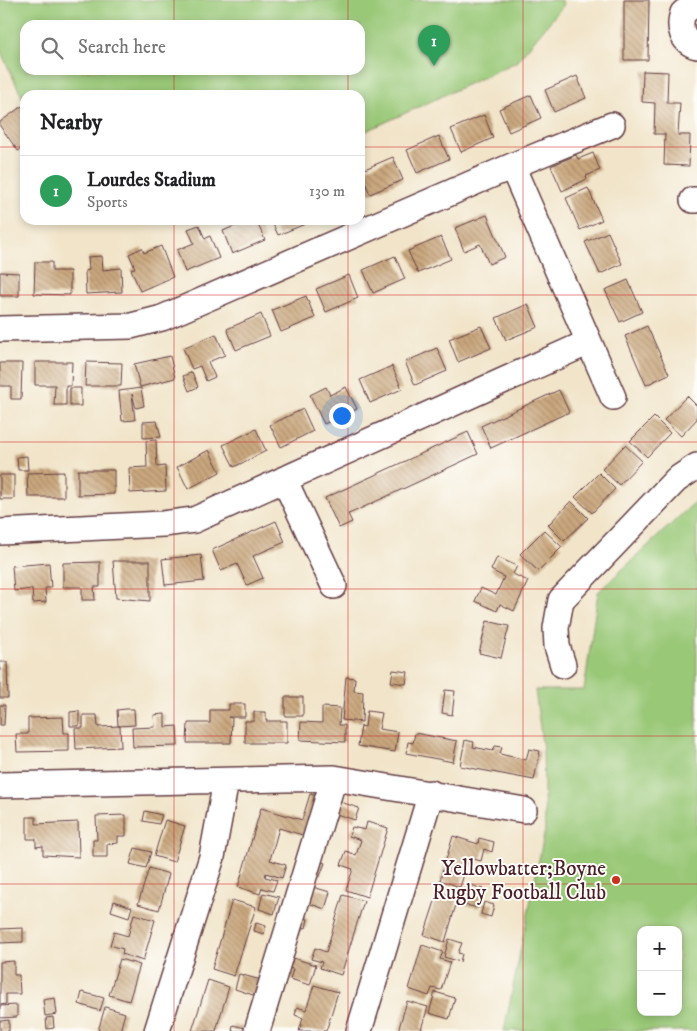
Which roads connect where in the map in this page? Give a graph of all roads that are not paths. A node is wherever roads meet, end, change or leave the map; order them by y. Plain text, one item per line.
1 (697, 2) edge
2 (697, 46) edge
3 (612, 125) dead end
4 (512, 166) junction
5 (0, 329) edge
6 (589, 342) junction
7 (613, 398) dead end
8 (697, 466) edge
9 (284, 479) junction
10 (0, 532) edge
11 (334, 586) dead end
12 (563, 665) dead end
13 (334, 778) junction
14 (226, 781) junction
15 (0, 785) edge
16 (431, 793) junction
17 (524, 810) dead end
18 (158, 1031) edge
19 (257, 1031) edge
20 (359, 1031) edge

1 - 2 street
3 - 4 street
4 - 5 street
4 - 6 street
6 - 7 street
6 - 9 street
8 - 12 street
9 - 10 street
9 - 11 street
13 - 14 street
13 - 16 street
13 - 19 street
14 - 15 street
14 - 18 street
16 - 17 street
16 - 20 street

